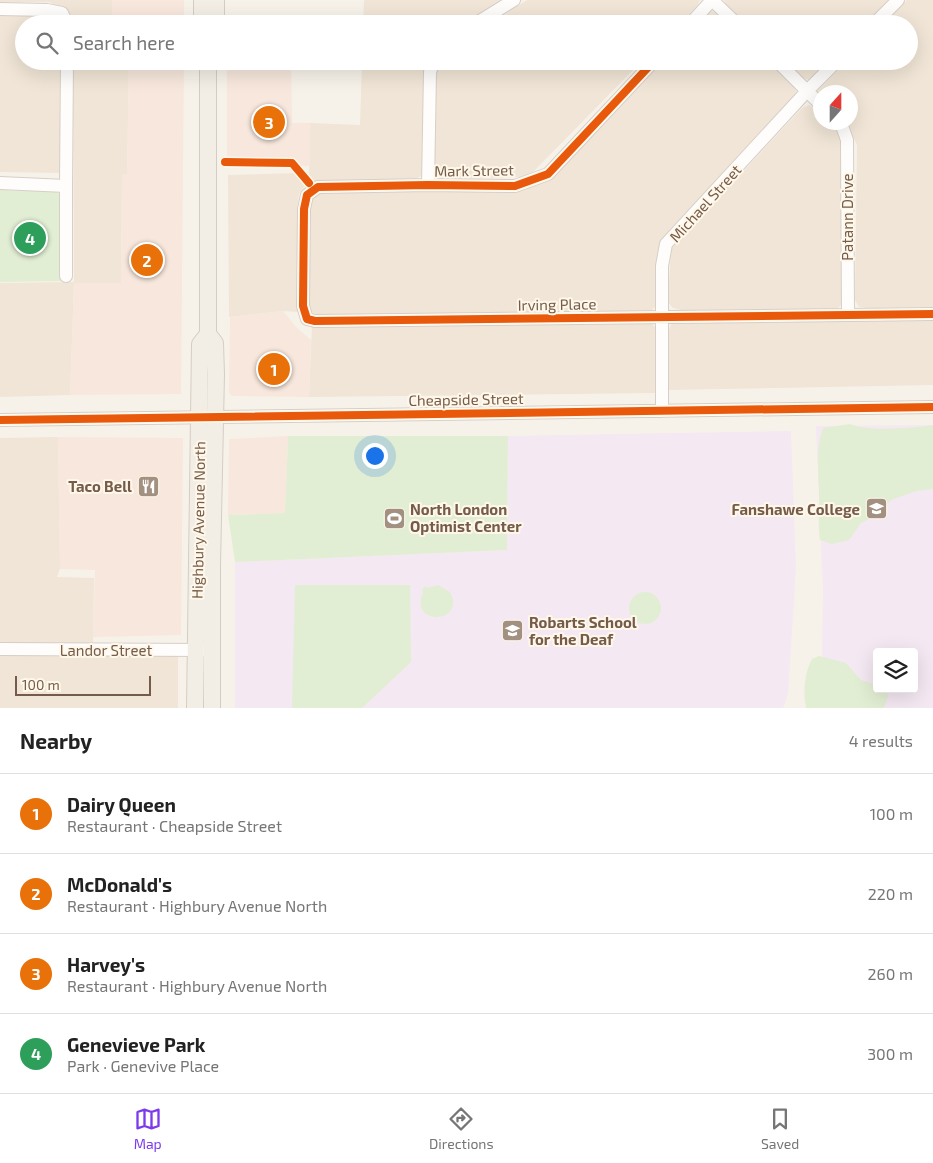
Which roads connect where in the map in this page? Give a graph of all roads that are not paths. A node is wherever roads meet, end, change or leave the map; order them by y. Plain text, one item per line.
1 (202, 0) edge
2 (216, 0) edge
3 (514, 0) edge
4 (712, 0) edge
5 (898, 0) edge
6 (0, 10) edge
7 (63, 15) edge
8 (202, 15) edge
9 (216, 15) edge
10 (490, 15) edge
11 (698, 15) edge
12 (728, 15) edge
13 (883, 15) edge
14 (67, 70) edge
15 (208, 70) edge
16 (431, 70) edge
17 (646, 70) edge
18 (787, 70) edge
19 (828, 70) edge
20 (808, 90) junction
21 (813, 96) edge
22 (843, 130) edge
23 (0, 184) edge
24 (428, 185) junction
25 (66, 186) junction
26 (307, 195) joint
27 (66, 276) dead end
28 (848, 314) junction
29 (933, 314) edge
30 (662, 316) junction
31 (933, 407) edge
32 (662, 411) junction
33 (207, 417) junction
34 (0, 420) edge
35 (0, 649) edge
36 (204, 650) junction
37 (195, 708) edge
38 (212, 708) edge

1 - 8 main road
2 - 9 main road
3 - 10 street
4 - 11 street
4 - 12 street
5 - 13 street
6 - 7 street
14 - 25 street
15 - 33 main road, Highbury Avenue North
16 - 24 street
17 - 24 street, Mark Street
18 - 20 street
19 - 20 street, Michael Street
20 - 21 street
20 - 30 street, Michael Street
22 - 28 street, Patann Drive
23 - 25 street
24 - 26 street, Mark Street
25 - 27 street
26 - 30 street, Irving Place
28 - 29 street, Irving Place
28 - 30 street, Irving Place
30 - 32 street, Michael Street
31 - 32 street, Cheapside Street
32 - 33 street, Cheapside Street
33 - 34 street, Cheapside Street
33 - 36 main road, Highbury Avenue North
35 - 36 street, Landor Street
36 - 37 main road, Highbury Avenue North
36 - 38 main road, Highbury Avenue North

